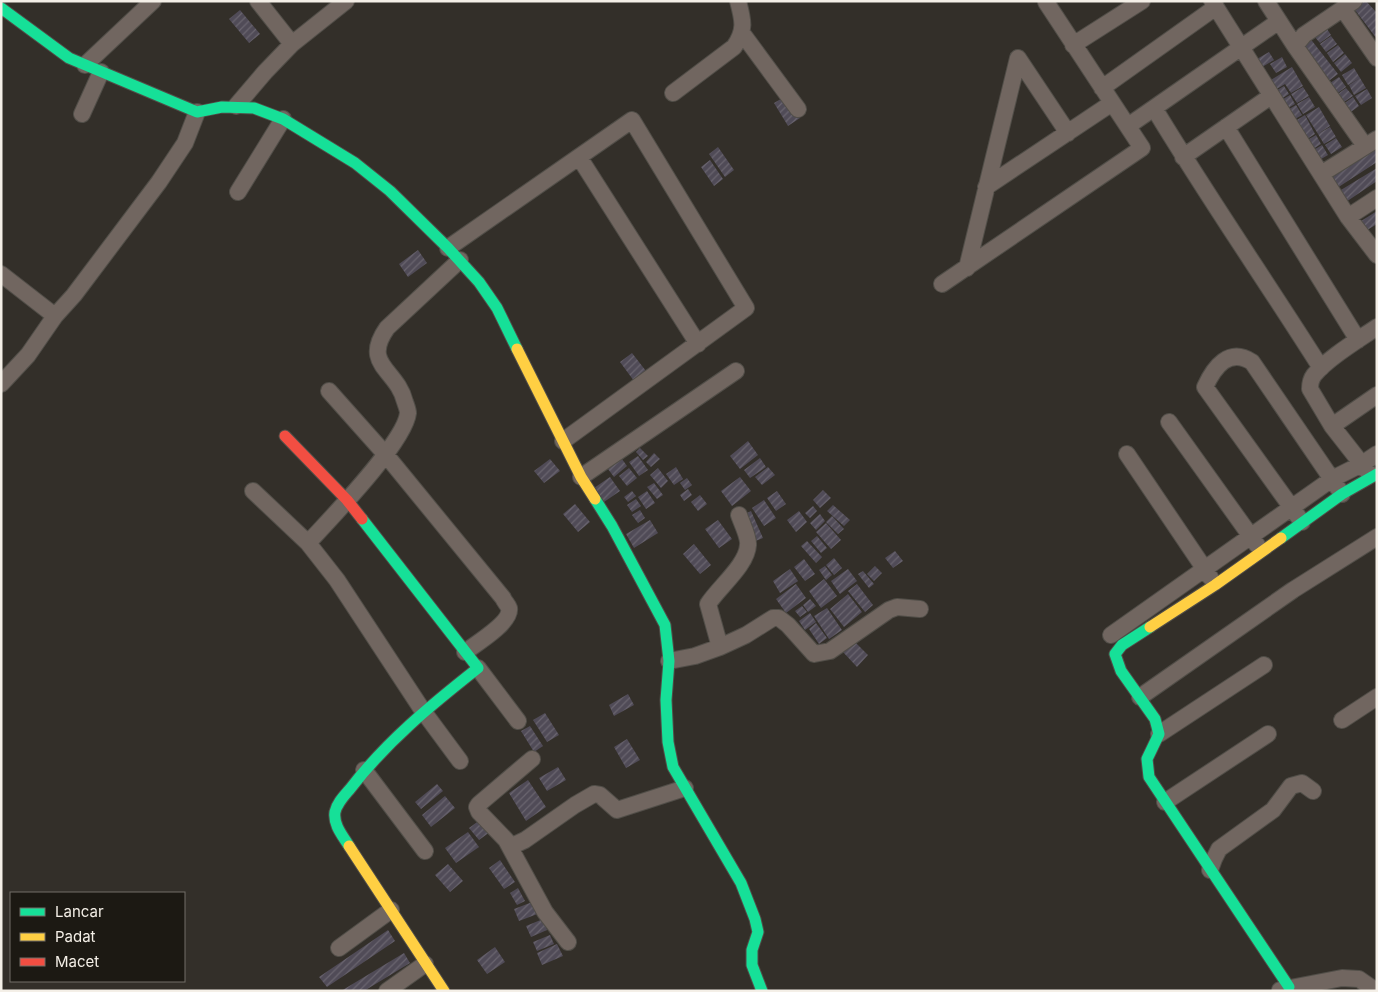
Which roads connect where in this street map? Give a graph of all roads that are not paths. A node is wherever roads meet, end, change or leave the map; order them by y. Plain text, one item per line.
1 (153, 1) edge
2 (258, 1) edge
3 (346, 1) edge
4 (738, 1) edge
5 (1048, 1) edge
6 (1142, 1) edge
7 (1266, 1) edge
8 (1214, 4) edge
9 (1348, 5) edge
10 (1, 8) edge
11 (1279, 21) junction
12 (742, 33) junction
13 (292, 44) junction
14 (1073, 45) junction
15 (1241, 46) junction
16 (1295, 46) junction
17 (1377, 58) edge
18 (85, 65) junction
19 (100, 72) junction
20 (1102, 88) junction
21 (673, 93) dead end
22 (1271, 96) junction
23 (1112, 103) junction
24 (236, 106) junction
25 (798, 108) dead end
26 (1154, 108) junction
27 (197, 112) junction
28 (82, 114) dead end
29 (283, 119) junction
30 (1128, 126) junction
31 (1226, 127) junction
32 (1068, 133) junction
33 (1371, 142) edge
34 (579, 157) junction
35 (1183, 157) junction
36 (1321, 174) junction
37 (986, 187) junction
38 (238, 192) dead end
39 (1377, 198) edge
40 (1348, 217) junction
41 (448, 248) junction
42 (1377, 255) edge
43 (460, 260) junction
44 (967, 268) junction
45 (1, 274) edge
46 (942, 284) dead end
47 (56, 316) junction
48 (1377, 327) edge
49 (1358, 340) junction
50 (698, 344) junction
51 (1321, 368) junction
52 (736, 371) dead end
53 (1, 384) edge
54 (329, 391) dead end
55 (1377, 395) edge
56 (1169, 422) dead end
57 (1332, 426) junction
58 (285, 436) dead end
59 (564, 441) junction
60 (1127, 454) dead end
61 (1377, 454) edge
62 (386, 455) junction
63 (1362, 464) junction
64 (581, 477) junction
65 (1332, 479) junction
66 (1375, 479) edge
67 (253, 491) dead end
68 (1342, 494) junction
69 (348, 500) junction
70 (1292, 508) junction
71 (739, 515) dead end
72 (1302, 522) junction
73 (1251, 537) junction
74 (1377, 537) edge
75 (308, 543) junction
76 (1261, 551) junction
77 (1205, 569) junction
78 (1215, 586) junction
79 (920, 609) dead end
80 (1111, 635) dead end
81 (720, 647) junction
82 (465, 652) junction
83 (669, 661) junction
84 (1264, 665) dead end
85 (478, 668) junction
86 (1377, 697) edge
87 (1140, 698) junction
88 (423, 711) junction
89 (1342, 720) dead end
90 (518, 721) dead end
91 (1159, 734) junction
92 (1268, 734) dead end
93 (532, 759) dead end
94 (460, 761) dead end
95 (364, 770) junction
96 (685, 788) junction
97 (1313, 790) dead end
98 (1165, 802) junction
99 (510, 847) junction
100 (424, 851) dead end
101 (1210, 870) junction
102 (390, 910) junction
103 (568, 942) dead end
104 (339, 948) dead end
105 (425, 964) junction
106 (1283, 989) edge
107 (387, 991) edge
108 (444, 991) edge
109 (762, 991) edge
110 (1376, 991) edge

1 - 18 street
2 - 13 street
3 - 13 street
4 - 12 street
5 - 14 street
6 - 14 street
7 - 11 street
8 - 15 street
8 - 20 street
9 - 16 street
9 - 17 street
10 - 18 street
11 - 15 street
11 - 16 street
12 - 21 street
12 - 25 street
13 - 24 street
14 - 20 street
15 - 22 street
15 - 26 street
16 - 33 street
18 - 19 street
19 - 27 street
19 - 28 street
20 - 23 street
22 - 31 street
22 - 36 street
23 - 30 street
23 - 32 street
24 - 27 street
24 - 29 street
26 - 30 street
26 - 35 street
27 - 47 street
29 - 38 street
29 - 41 street
30 - 44 street
31 - 35 street
31 - 49 street
32 - 37 street
32 - 37 street
33 - 36 street
34 - 41 street
34 - 50 street
34 - 50 street
35 - 51 street
36 - 40 street
37 - 44 street
39 - 40 street
40 - 42 street
41 - 43 street
43 - 59 street
43 - 62 street
44 - 46 street
45 - 47 street
47 - 53 street
48 - 49 street
49 - 51 street
50 - 59 street
51 - 57 street
52 - 64 street
54 - 62 street
55 - 57 street
56 - 73 street
57 - 63 street
58 - 69 street
59 - 64 street
60 - 77 street
61 - 63 street
62 - 69 street
62 - 82 street
63 - 65 street
63 - 66 street
64 - 83 street
65 - 68 street
65 - 70 street
65 - 70 street
66 - 68 street
67 - 75 street
68 - 72 street
69 - 75 street
69 - 82 street
70 - 72 street
70 - 73 street
71 - 81 street
72 - 76 street
73 - 76 street
73 - 77 street
74 - 87 street
75 - 88 street
76 - 78 street
77 - 78 street
77 - 80 street
78 - 87 street
79 - 81 street
81 - 83 street
82 - 85 street
83 - 96 street
84 - 91 street
85 - 88 street
85 - 90 street
86 - 89 street
87 - 91 street
88 - 94 street
88 - 95 street
91 - 98 street
92 - 98 street
93 - 99 street
95 - 100 street
95 - 102 street
96 - 99 street
96 - 109 street
97 - 101 street
98 - 101 street
99 - 103 street
101 - 106 street
102 - 104 street
102 - 105 street
105 - 107 street
105 - 108 street
106 - 110 street

